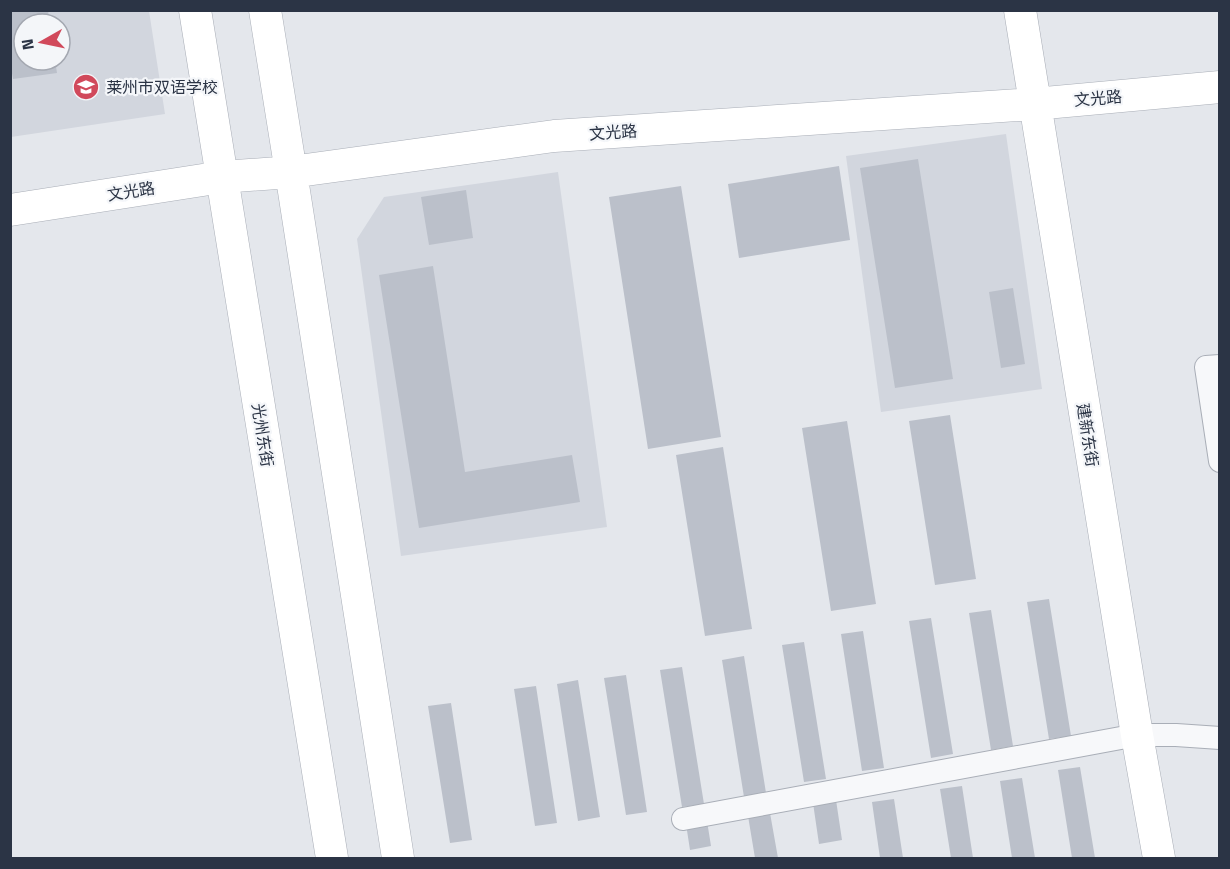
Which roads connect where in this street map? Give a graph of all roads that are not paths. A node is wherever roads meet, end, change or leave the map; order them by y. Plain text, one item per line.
1 (195, 10) edge
2 (265, 10) edge
3 (1020, 10) edge
4 (1220, 87) edge
5 (1034, 104) junction
6 (291, 172) junction
7 (222, 177) junction
8 (10, 210) edge
9 (1220, 366) edge
10 (1220, 461) edge
11 (1137, 735) junction
12 (1220, 738) edge
13 (682, 819) dead end
14 (332, 858) edge
15 (398, 858) edge
16 (1158, 858) edge

1 - 7 street, 光州东街
2 - 6 street
3 - 5 street, 建新东街
4 - 5 street, 文光路
5 - 6 street, 文光路
5 - 11 street, 建新东街
6 - 7 street, 文光路
6 - 15 street
7 - 8 street, 文光路
7 - 14 street, 光州东街
9 - 10 street
11 - 12 street
11 - 13 street
11 - 16 street, 建新东街

